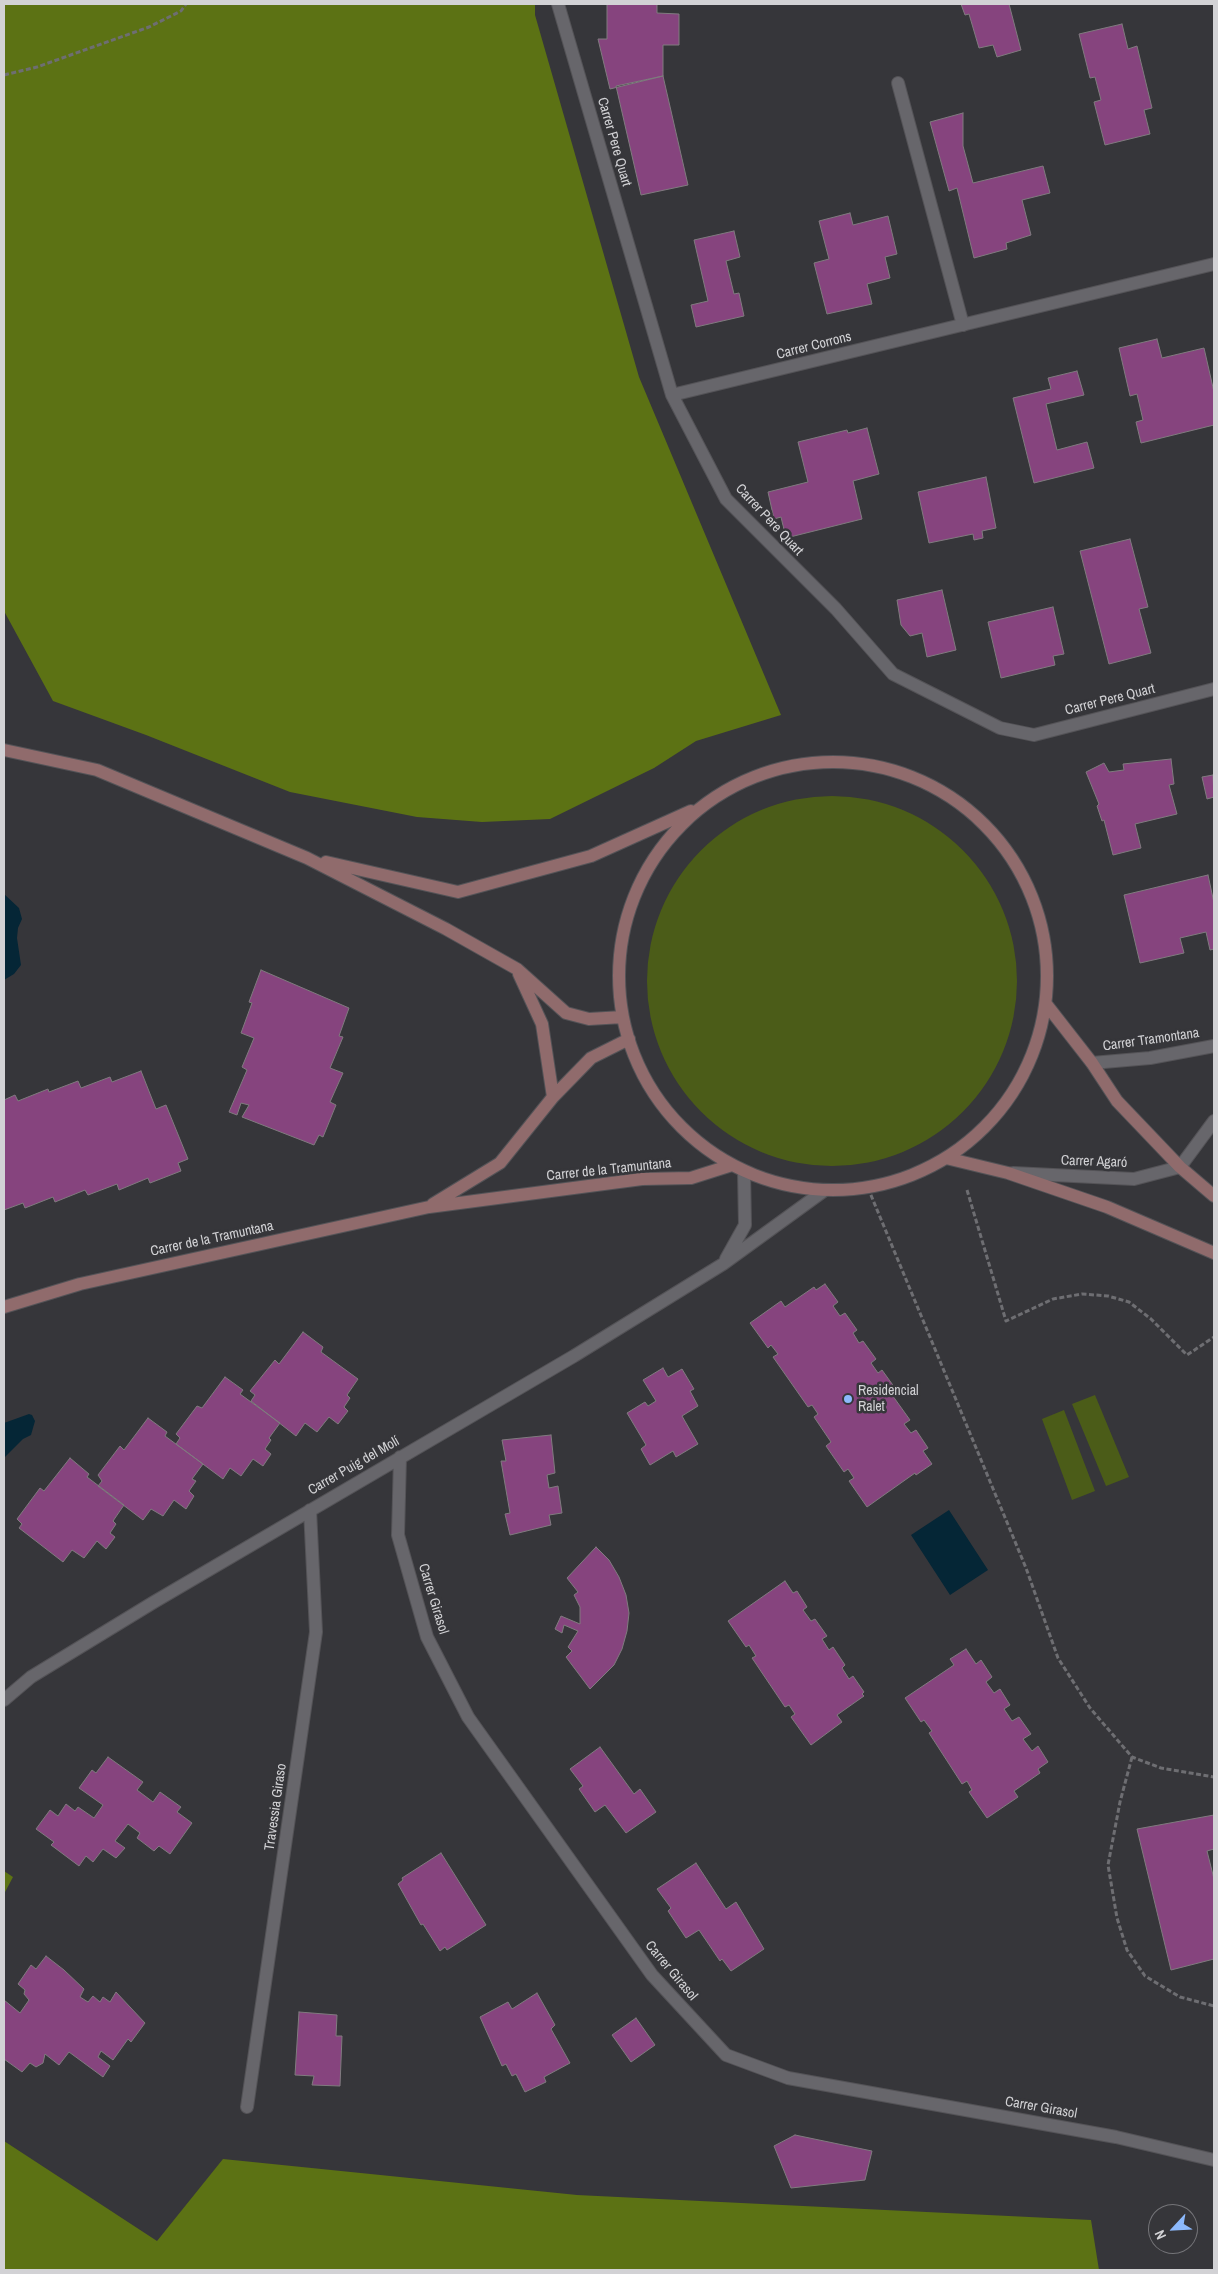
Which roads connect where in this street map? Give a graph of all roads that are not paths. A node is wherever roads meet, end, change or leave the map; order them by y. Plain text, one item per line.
1 (558, 4) edge
2 (898, 83) dead end
3 (1214, 264) edge
4 (963, 325) junction
5 (672, 395) junction
6 (1214, 689) edge
7 (4, 750) edge
8 (702, 806) junction
9 (307, 858) junction
10 (517, 969) junction
11 (1046, 1004) junction
12 (623, 1017) junction
13 (629, 1039) junction
14 (1214, 1046) edge
15 (1092, 1063) junction
16 (553, 1097) junction
17 (1214, 1121) edge
18 (952, 1160) junction
19 (732, 1164) junction
20 (1180, 1167) junction
21 (744, 1171) junction
22 (1008, 1172) junction
23 (825, 1190) junction
24 (1214, 1196) edge
25 (429, 1207) junction
26 (1214, 1253) edge
27 (723, 1264) junction
28 (4, 1307) edge
29 (400, 1457) junction
30 (310, 1510) junction
31 (4, 1700) edge
32 (247, 2107) dead end
33 (1214, 2160) edge

1 - 5 street, Carrer Pere Quart
2 - 4 street
3 - 4 street, Carrer Corrons
4 - 5 street, Carrer Corrons
5 - 6 street, Carrer Pere Quart
7 - 9 main road
8 - 9 main road
8 - 11 main road
8 - 12 main road
9 - 10 main road
10 - 12 main road
10 - 16 main road
11 - 15 main road
11 - 18 main road
12 - 13 main road
13 - 16 main road, Carrer de la Tramuntana
13 - 19 main road
14 - 15 street, Carrer Tramontana
15 - 20 main road
16 - 25 main road, Carrer de la Tramuntana
17 - 20 street
18 - 22 main road
18 - 23 main road
19 - 21 main road
19 - 25 main road, Carrer de la Tramuntana
20 - 22 street, Carrer Agaró
20 - 24 main road
21 - 23 main road
21 - 27 street
22 - 26 main road
23 - 27 street
25 - 28 main road, Carrer de la Tramuntana
27 - 29 street, Carrer Puig del Molí
29 - 30 street, Carrer Puig del Molí
29 - 33 street, Carrer Girasol
30 - 31 street, Carrer Puig del Molí
30 - 32 street, Travessia Giraso

